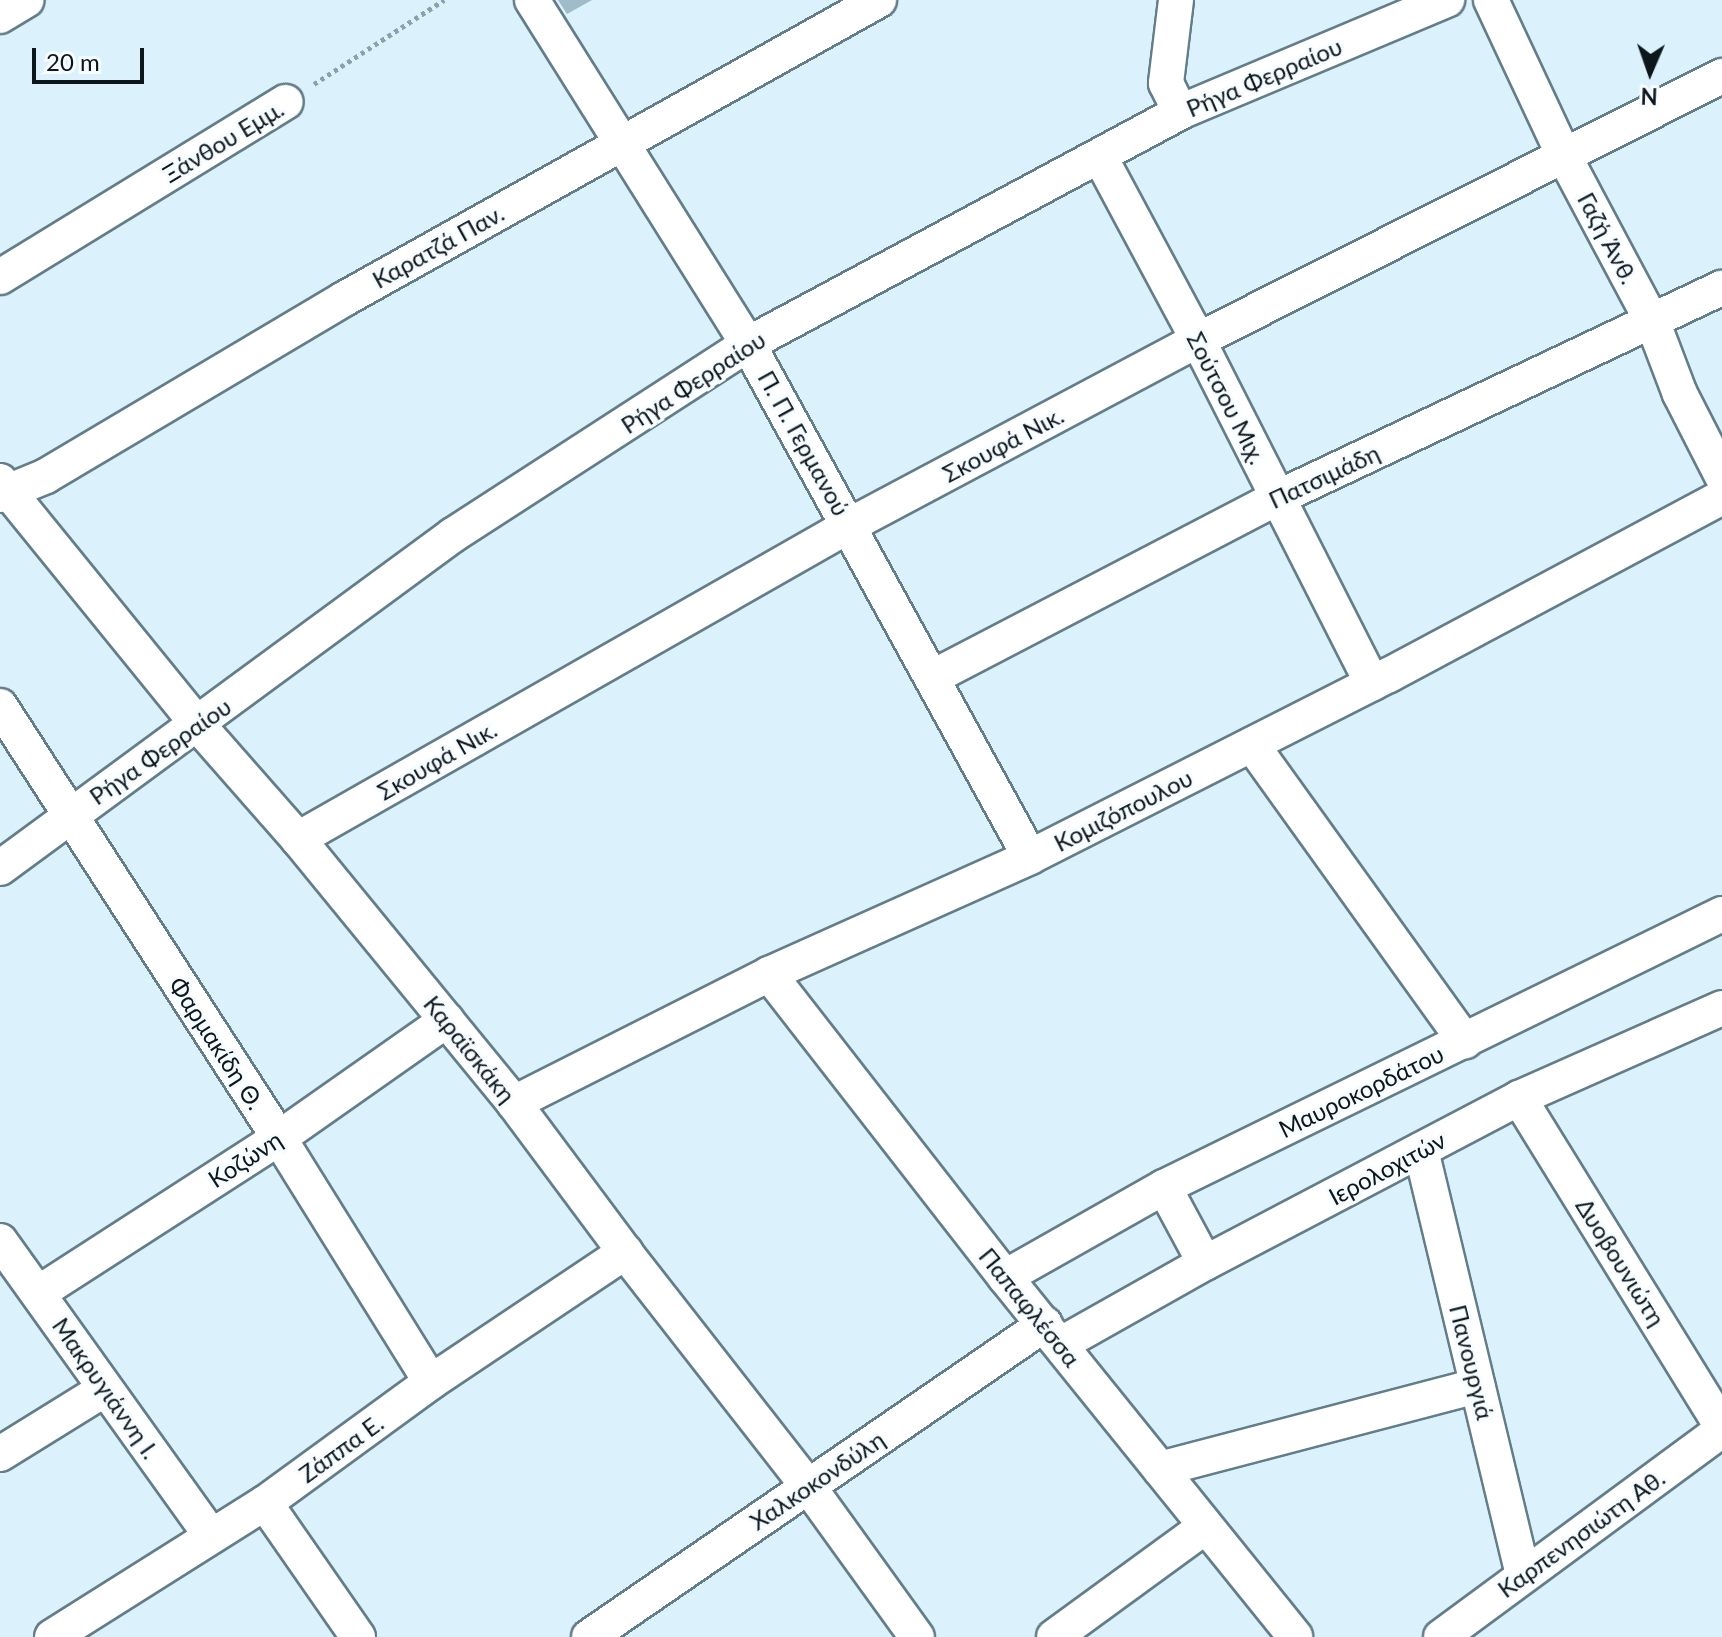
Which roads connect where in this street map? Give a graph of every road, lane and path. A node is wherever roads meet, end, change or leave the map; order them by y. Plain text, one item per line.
1 (27, 0) edge
2 (444, 0) edge
3 (532, 0) edge
4 (879, 0) edge
5 (1176, 0) edge
6 (1447, 0) edge
7 (1491, 0) edge
8 (0, 16) edge
9 (1722, 76) edge
10 (286, 102) joint
11 (1180, 112) junction
12 (623, 143) junction
13 (1563, 154) junction
14 (1100, 157) junction
15 (0, 277) edge
16 (1722, 288) edge
17 (1653, 323) junction
18 (1198, 340) junction
19 (748, 344) junction
20 (1722, 476) edge
21 (3, 489) edge
22 (1722, 497) edge
23 (1277, 498) junction
24 (850, 525) junction
25 (933, 677) junction
26 (1372, 683) junction
27 (0, 706) edge
28 (198, 725) junction
29 (1252, 745) junction
30 (68, 816) junction
31 (298, 839) junction
32 (1030, 857) junction
33 (0, 868) edge
34 (1722, 914) edge
35 (769, 974) junction
36 (1722, 1008) edge
37 (447, 1020) junction
38 (1465, 1041) junction
39 (1519, 1098) junction
40 (514, 1103) junction
41 (279, 1138) junction
42 (1421, 1150) junction
43 (1164, 1187) junction
44 (0, 1241) edge
45 (625, 1252) junction
46 (1205, 1263) junction
47 (1005, 1277) junction
48 (40, 1292) junction
49 (1053, 1334) junction
50 (431, 1382) junction
51 (1477, 1386) junction
52 (105, 1389) junction
53 (1722, 1429) edge
54 (0, 1454) edge
55 (1160, 1469) junction
56 (808, 1486) junction
57 (265, 1503) junction
58 (1205, 1527) junction
59 (211, 1536) junction
60 (1523, 1575) junction
61 (52, 1637) edge
62 (358, 1637) edge
63 (589, 1637) edge
64 (917, 1637) edge
65 (1054, 1637) edge
66 (1295, 1637) edge
67 (1441, 1637) edge

1 - 8 street
2 - 10 path, Ξάνθου Εμμ.
3 - 12 street, Π. Π. Γερμανού
4 - 12 street, Καρατζά Παν.
5 - 11 street
6 - 11 street, Ρήγα Φερραίου
7 - 13 street, Γαζή Άνθ.
9 - 13 street, Σκουφά Νικ.
10 - 15 street, Ξάνθου Εμμ.
11 - 14 street, Ρήγα Φερραίου
12 - 19 street, Π. Π. Γερμανού
12 - 21 street, Καρατζά Παν.
13 - 17 street, Γαζή Άνθ.
13 - 18 street, Σκουφά Νικ.
14 - 18 street, Σούτσου Μιχ.
14 - 19 street, Ρήγα Φερραίου
16 - 17 street, Πατσιμάδη
17 - 20 street, Γαζή Άνθ.
17 - 23 street, Πατσιμάδη
18 - 23 street, Σούτσου Μιχ.
18 - 24 street, Σκουφά Νικ.
19 - 24 street, Π. Π. Γερμανού
19 - 28 street, Ρήγα Φερραίου
21 - 28 street, Καραϊσκάκη
22 - 26 street, Κομιζόπουλου
23 - 25 street, Πατσιμάδη
23 - 26 street, Σούτσου Μιχ.
24 - 25 street, Π. Π. Γερμανού
24 - 31 street, Σκουφά Νικ.
25 - 32 street, Π. Π. Γερμανού
26 - 29 street, Κομιζόπουλου
27 - 30 street, Φαρμακίδη Θ.
28 - 30 street, Ρήγα Φερραίου
28 - 31 street, Καραϊσκάκη
29 - 32 street, Κομιζόπουλου
29 - 38 street
30 - 33 street, Ρήγα Φερραίου
30 - 41 street, Φαρμακίδη Θ.
31 - 37 street, Καραϊσκάκη
32 - 35 street, Κομιζόπουλου
34 - 38 street, Μαυροκορδάτου
35 - 40 street, Κομιζόπουλου
35 - 47 street, Παπαφλέσσα
36 - 39 street, Ιερολοχιτών
37 - 40 street, Καραϊσκάκη
37 - 41 street, Κοζώνη
38 - 43 street, Μαυροκορδάτου
39 - 42 street, Ιερολοχιτών
39 - 53 street, Δυοβουνιώτη
40 - 45 street, Καραϊσκάκη
41 - 48 street, Κοζώνη
41 - 50 street, Φαρμακίδη Θ.
42 - 46 street, Ιερολοχιτών
42 - 51 street, Πανουργιά
43 - 46 street
43 - 47 street, Μαυροκορδάτου
44 - 48 street, Μακρυγιάννη Ι.
45 - 50 street, Ζάππα Ε.
45 - 56 street, Καραϊσκάκη
46 - 49 street, Ιερολοχιτών
47 - 49 street, Παπαφλέσσα
48 - 52 street, Μακρυγιάννη Ι.
49 - 55 street, Παπαφλέσσα
49 - 56 street, Χαλκοκονδύλη
50 - 57 street, Ζάππα Ε.
51 - 55 street
51 - 60 street, Πανουργιά
52 - 54 street
52 - 59 street, Μακρυγιάννη Ι.
53 - 60 street, Καρπενησιώτη Αθ.
55 - 58 street, Παπαφλέσσα
56 - 63 street, Χαλκοκονδύλη
56 - 64 street, Καραϊσκάκη
57 - 59 street, Ζάππα Ε.
57 - 62 street
58 - 65 street
58 - 66 street, Παπαφλέσσα
59 - 61 street, Ζάππα Ε.
60 - 67 street, Καρπενησιώτη Αθ.

